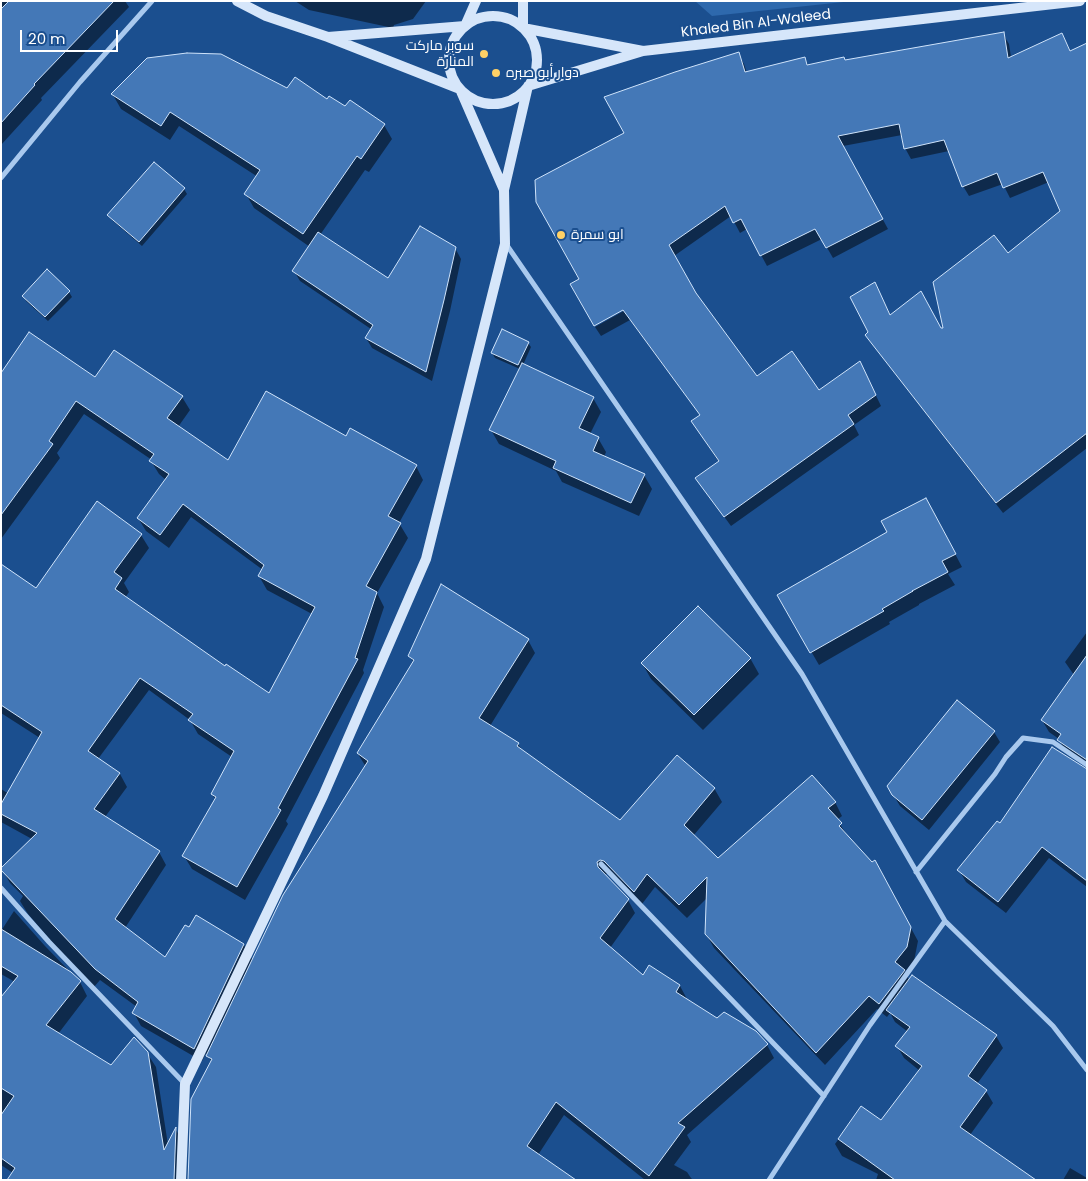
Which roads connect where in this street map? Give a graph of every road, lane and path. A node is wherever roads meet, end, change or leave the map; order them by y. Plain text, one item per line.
1 (152, 1) edge
2 (237, 1) edge
3 (476, 1) edge
4 (523, 1) edge
5 (1080, 1) edge
6 (465, 26) junction
7 (523, 28) junction
8 (328, 37) junction
9 (643, 51) junction
10 (528, 86) junction
11 (460, 89) junction
12 (1, 178) edge
13 (504, 190) junction
14 (505, 244) junction
15 (1087, 765) edge
16 (602, 864) dead end
17 (916, 872) junction
18 (1, 888) edge
19 (945, 922) junction
20 (1087, 1070) edge
21 (185, 1084) junction
22 (824, 1096) junction
23 (181, 1180) edge
24 (770, 1180) edge

1 - 12 street
2 - 8 street
3 - 6 street
4 - 7 street
5 - 9 street, Khaled Bin Al-Waleed
6 - 7 street
6 - 8 street
6 - 11 street
7 - 9 street
7 - 10 street
8 - 11 street
9 - 10 street
10 - 11 street
10 - 13 street
11 - 13 street
13 - 14 street
14 - 17 street
14 - 21 street
15 - 17 street
16 - 22 street
17 - 19 street
18 - 21 street
19 - 20 street
19 - 22 street
21 - 23 street
22 - 24 street

